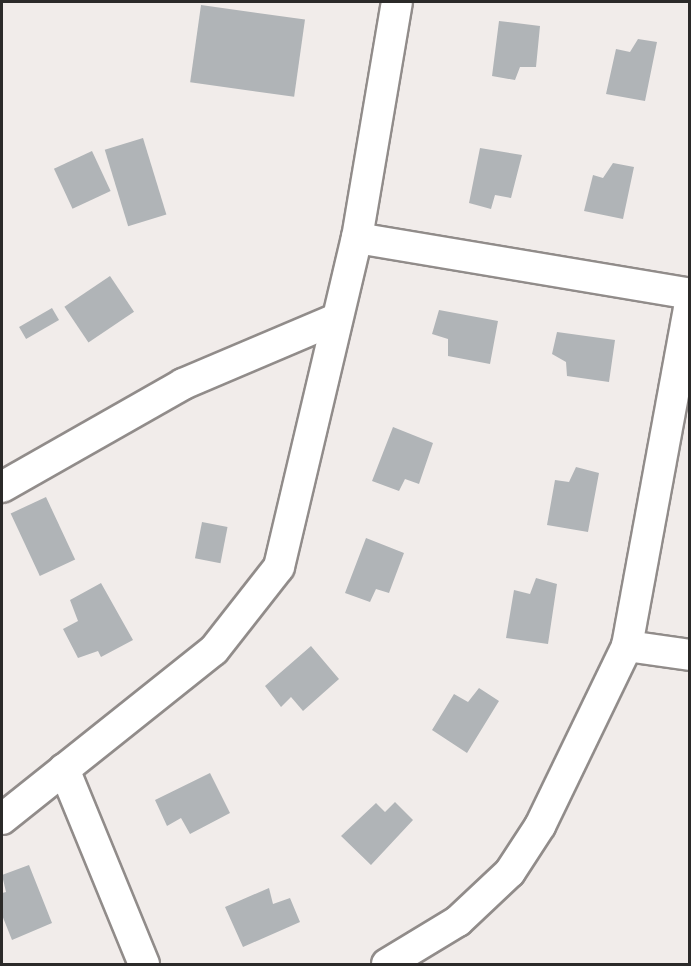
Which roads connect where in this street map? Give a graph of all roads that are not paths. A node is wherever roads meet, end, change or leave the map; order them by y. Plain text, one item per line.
1 (397, 2) edge
2 (357, 238) junction
3 (690, 294) edge
4 (690, 303) edge
5 (336, 319) junction
6 (2, 486) edge
7 (627, 646) junction
8 (690, 655) edge
9 (64, 769) junction
10 (2, 819) edge
11 (144, 964) edge
12 (387, 964) edge

1 - 2 street
2 - 3 street
2 - 5 street
4 - 7 street
5 - 6 street
5 - 9 street
7 - 8 street
7 - 12 street
9 - 10 street
9 - 11 street

